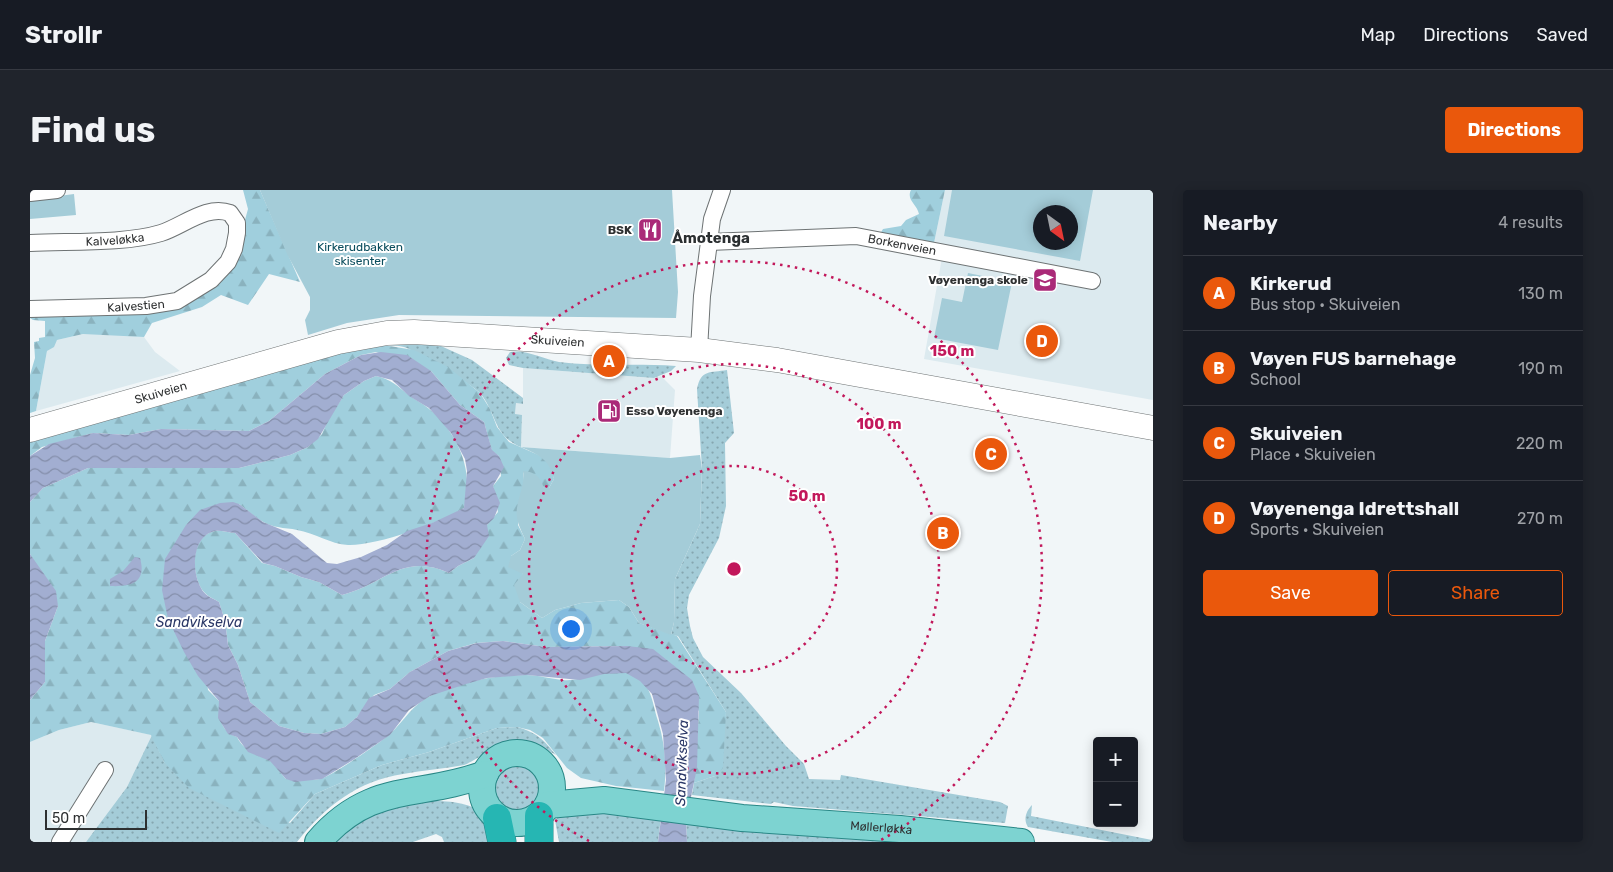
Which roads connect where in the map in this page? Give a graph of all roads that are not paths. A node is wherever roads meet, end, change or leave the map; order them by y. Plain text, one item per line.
1 (57, 190) edge
2 (722, 190) edge
3 (30, 193) edge
4 (194, 217) joint
5 (709, 242) junction
6 (30, 243) edge
7 (1092, 281) dead end
8 (30, 309) edge
9 (699, 350) junction
10 (1153, 428) edge
11 (30, 430) edge
12 (104, 770) dead end
13 (485, 802) edge
14 (550, 805) edge
15 (60, 842) edge
16 (318, 842) edge
17 (1021, 842) edge

1 - 3 street
2 - 5 street
4 - 6 street, Kalveløkka
4 - 8 street, Kalvestien
5 - 7 street, Borkenveien
5 - 9 street
9 - 10 main road, Skuiveien
9 - 11 main road, Skuiveien
12 - 15 street
13 - 14 main road
13 - 14 main road
13 - 16 main road
14 - 17 main road, Møllerløkka

